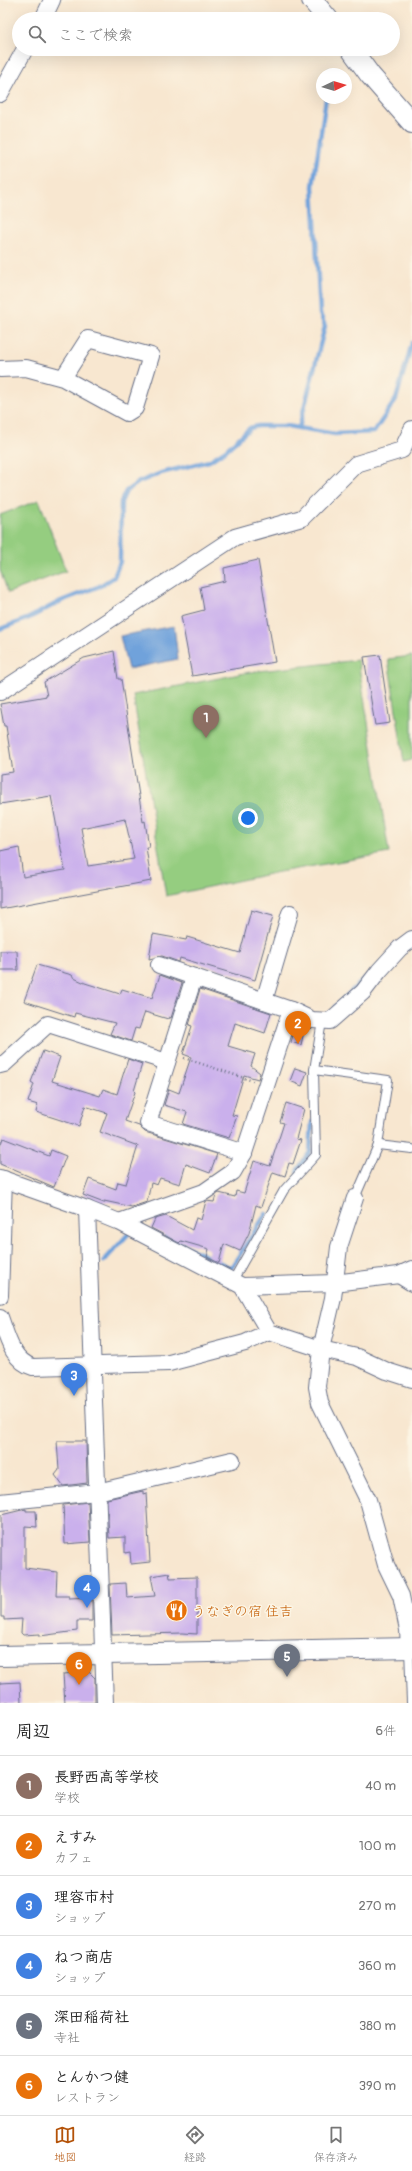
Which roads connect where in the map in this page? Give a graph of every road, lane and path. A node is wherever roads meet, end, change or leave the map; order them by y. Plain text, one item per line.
1 (52, 0) edge
2 (312, 0) edge
3 (46, 12) edge
4 (322, 12) edge
5 (21, 56) edge
6 (356, 56) edge
7 (0, 94) edge
8 (412, 123) edge
9 (0, 369) edge
10 (63, 378) junction
11 (412, 429) edge
12 (0, 692) edge
13 (290, 913) dead end
14 (412, 939) edge
15 (159, 965) dead end
16 (194, 977) junction
17 (264, 1001) junction
18 (291, 1010) junction
19 (322, 1021) junction
20 (169, 1058) junction
21 (0, 1064) edge
22 (314, 1070) junction
23 (266, 1086) junction
24 (378, 1145) junction
25 (412, 1149) edge
26 (244, 1153) junction
27 (2, 1178) edge
28 (355, 1198) joint
29 (87, 1209) junction
30 (119, 1222) junction
31 (408, 1276) edge
32 (334, 1283) junction
33 (237, 1284) junction
34 (0, 1296) edge
35 (0, 1317) edge
36 (269, 1332) junction
37 (321, 1349) junction
38 (93, 1365) junction
39 (412, 1379) edge
40 (232, 1460) dead end
41 (97, 1492) junction
42 (0, 1502) edge
43 (411, 1648) edge
44 (0, 1656) edge
45 (102, 1656) junction
46 (105, 1703) edge
47 (411, 1703) edge

1 - 3 street
2 - 4 street
5 - 7 street
6 - 8 street
9 - 10 street
10 - 10 street
11 - 12 street
13 - 17 street
14 - 19 street
15 - 16 street
16 - 17 street
16 - 20 street
17 - 18 street
18 - 19 street
18 - 23 street
19 - 22 lane
20 - 21 street
20 - 23 path
20 - 26 street
22 - 24 lane
22 - 33 lane
23 - 26 street
24 - 25 lane
24 - 28 lane
26 - 30 street
27 - 29 street
27 - 34 street
28 - 32 street
29 - 30 street
29 - 38 street
30 - 33 street
31 - 32 street
32 - 33 street
32 - 37 street
33 - 36 street
35 - 38 street
36 - 37 street
36 - 38 street
37 - 39 street
37 - 43 street
38 - 41 street
40 - 41 street
41 - 42 street
41 - 45 street
43 - 45 street
43 - 47 lane
44 - 45 street
45 - 46 street

